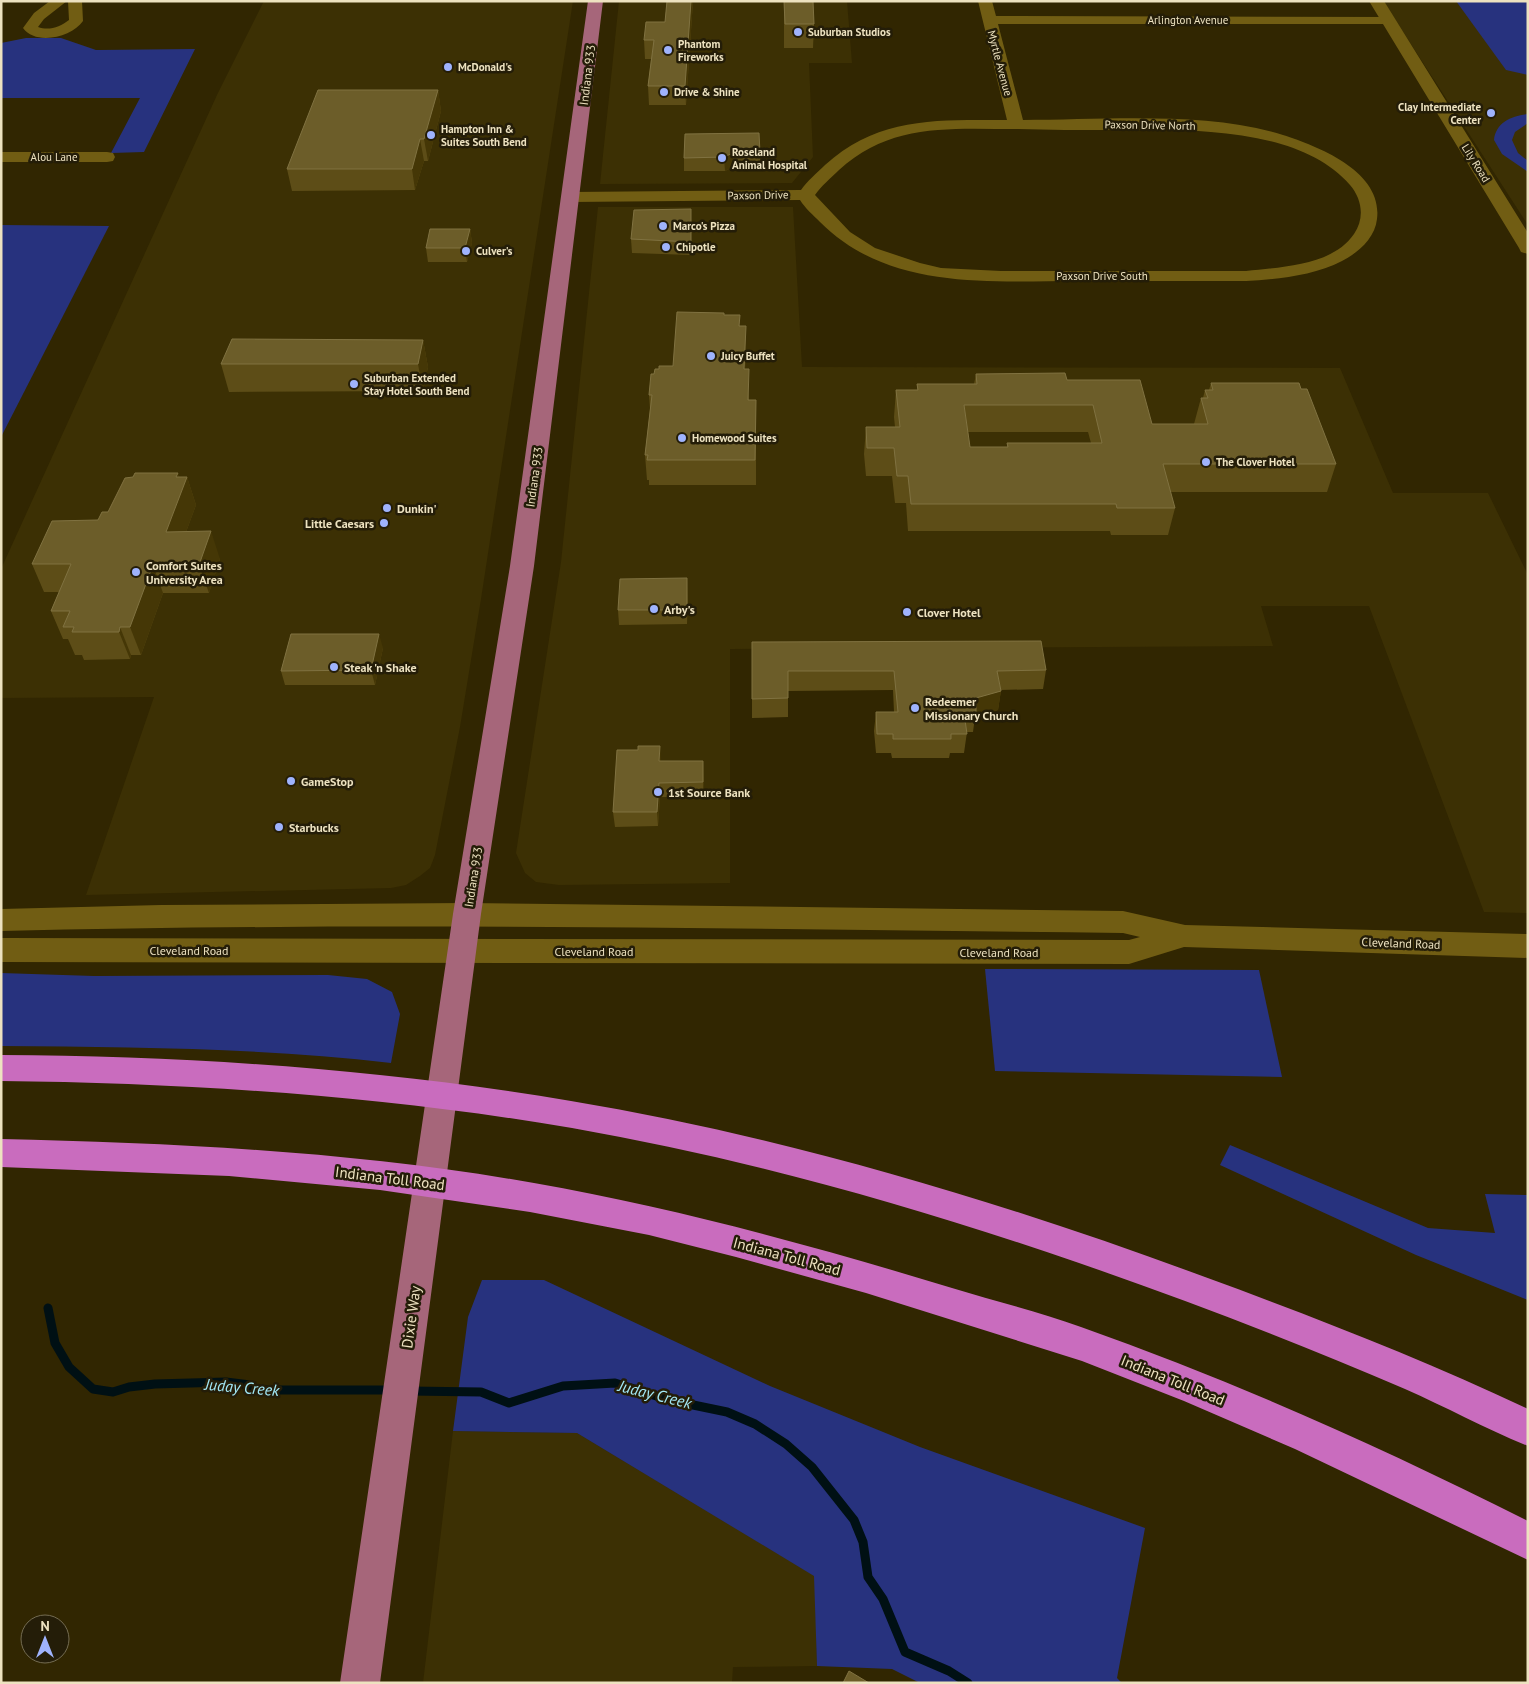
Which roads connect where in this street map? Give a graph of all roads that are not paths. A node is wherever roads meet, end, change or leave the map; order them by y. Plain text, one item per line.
1 (60, 1) edge
2 (74, 1) edge
3 (596, 1) edge
4 (985, 1) edge
5 (1376, 1) edge
6 (989, 20) junction
7 (1388, 20) junction
8 (1016, 125) junction
9 (922, 126) joint
10 (1, 157) edge
11 (107, 157) dead end
12 (1362, 188) joint
13 (806, 195) junction
14 (571, 197) junction
15 (1528, 248) edge
16 (467, 914) junction
17 (1, 920) edge
18 (1185, 936) junction
19 (1528, 946) edge
20 (1, 950) edge
21 (462, 951) junction
22 (1, 1068) edge
23 (1, 1153) edge
24 (83, 1154) junction
25 (1, 1170) edge
26 (1528, 1428) edge
27 (1528, 1541) edge
28 (360, 1683) edge

1 - 2 street
3 - 14 main road, Indiana 933
4 - 6 street, Myrtle Avenue
5 - 7 main road, Lily Road
6 - 7 street, Arlington Avenue
6 - 8 street, Myrtle Avenue
7 - 15 main road, Lily Road
8 - 9 street, Paxson Drive North
8 - 12 street, Paxson Drive North
9 - 13 street, Paxson Drive
10 - 11 street, Alou Lane
12 - 13 street, Paxson Drive South
13 - 14 street, Paxson Drive
14 - 16 main road, Indiana 933
16 - 17 main road, Cleveland Road
16 - 18 main road, Cleveland Road
16 - 21 main road, Indiana 933
18 - 19 main road, Cleveland Road
18 - 21 main road, Cleveland Road
20 - 21 main road, Cleveland Road
21 - 28 main road, Dixie Way
22 - 26 highway
23 - 24 highway, Indiana Toll Road
24 - 25 highway
24 - 27 highway, Indiana Toll Road

